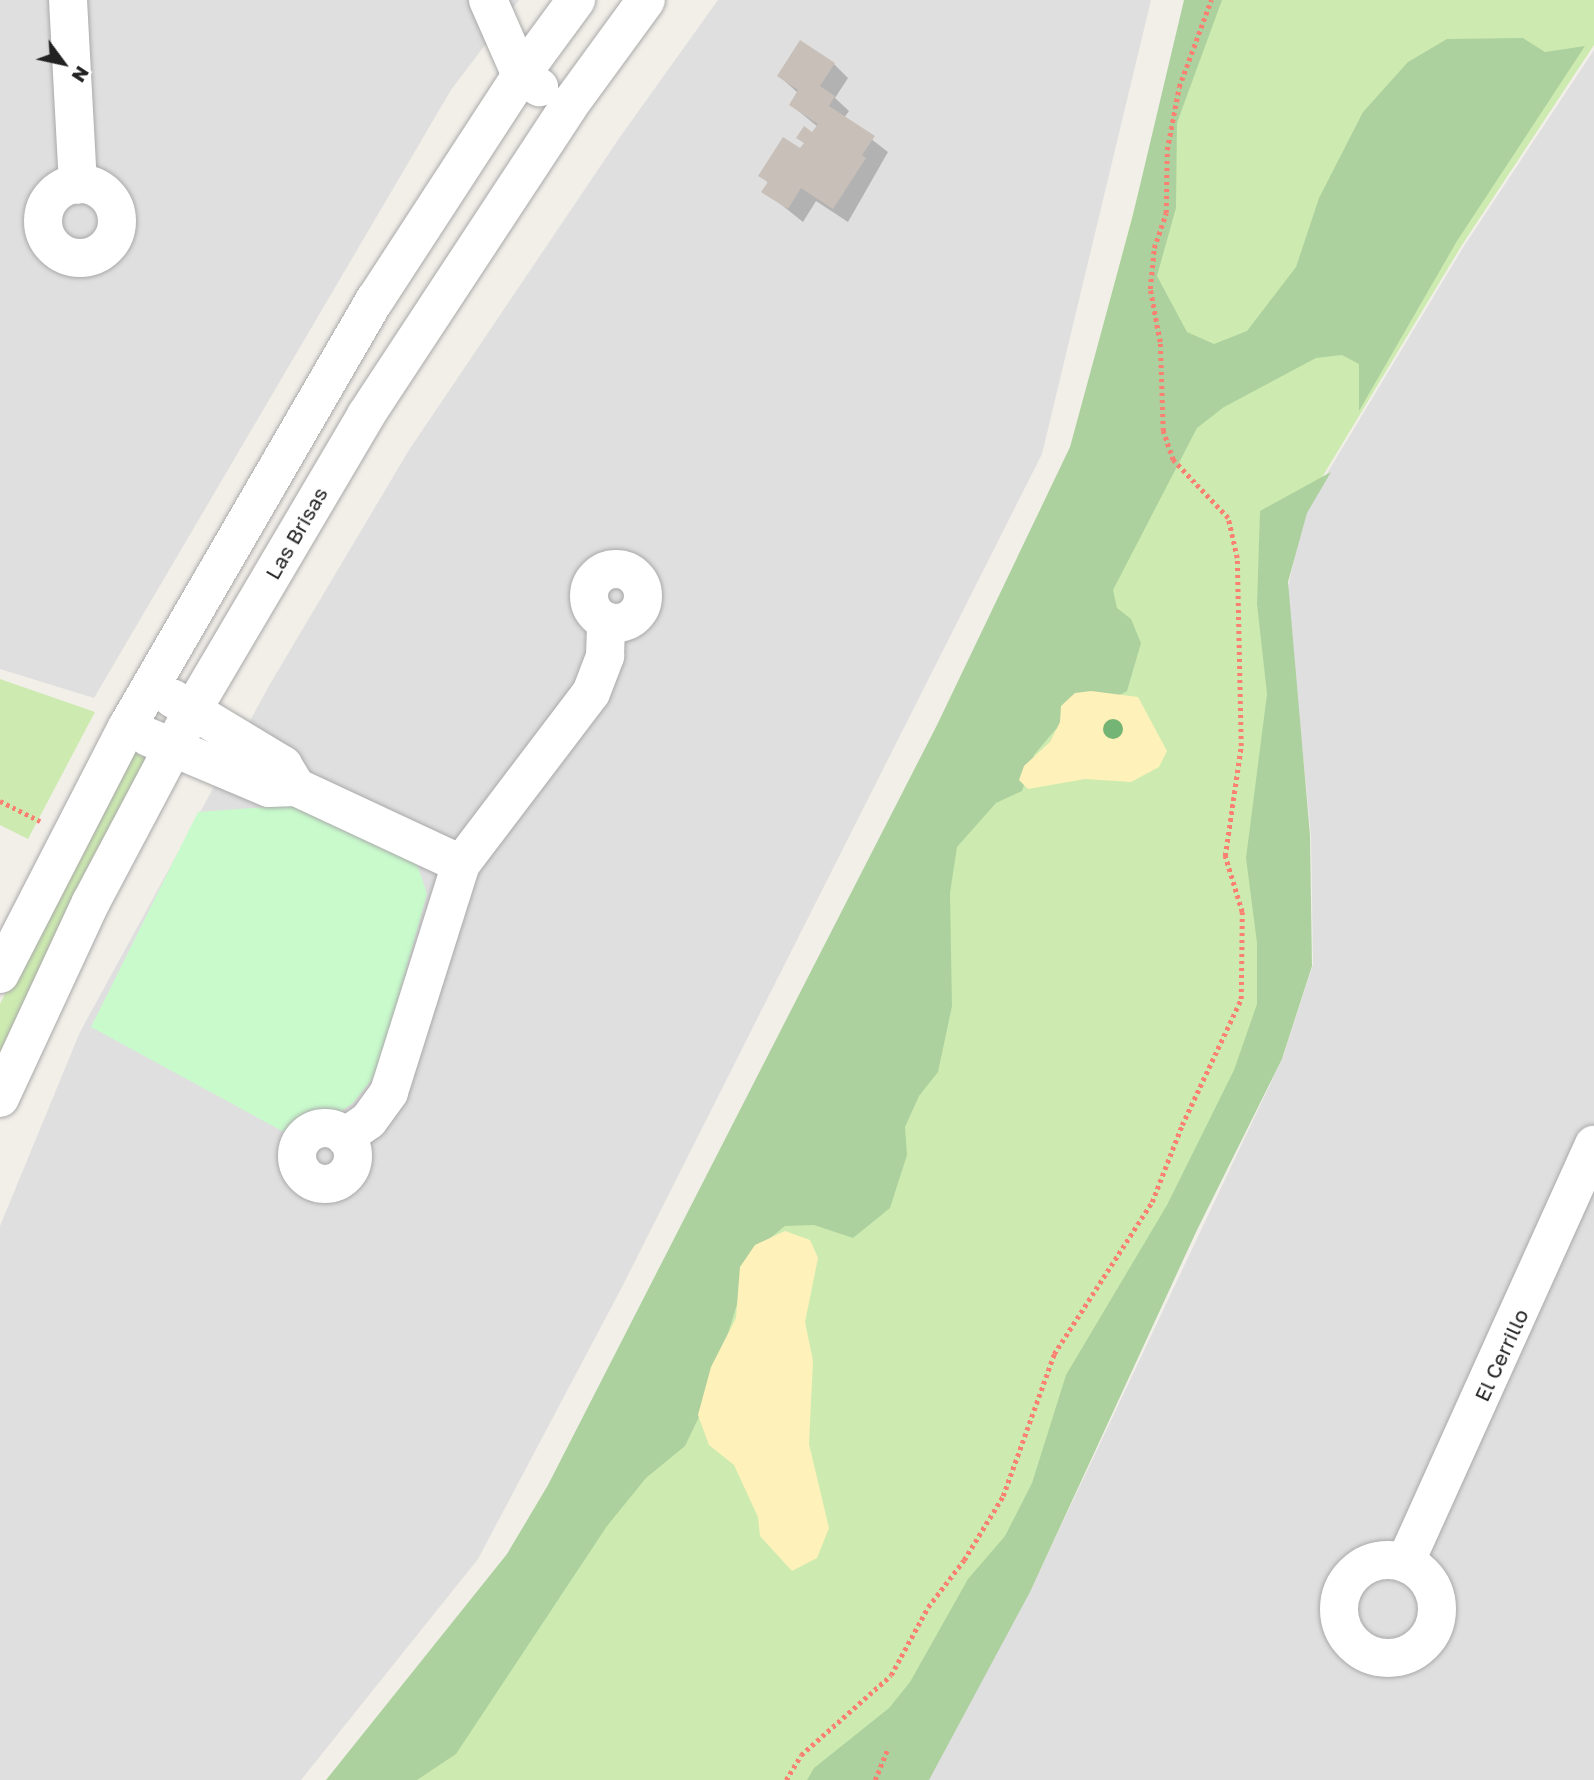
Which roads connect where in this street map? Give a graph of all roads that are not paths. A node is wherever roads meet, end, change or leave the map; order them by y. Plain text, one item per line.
1 (68, 0) edge
2 (488, 0) edge
3 (576, 0) edge
4 (646, 0) edge
5 (521, 75) junction
6 (568, 107) junction
7 (78, 185) dead end
8 (606, 621) dead end
9 (150, 686) junction
10 (193, 709) junction
11 (127, 727) junction
12 (171, 748) junction
13 (296, 787) junction
14 (461, 864) junction
15 (0, 974) edge
16 (0, 1098) edge
17 (345, 1137) dead end
18 (1594, 1145) edge
19 (1405, 1563) dead end

1 - 7 street
2 - 5 street
3 - 5 street
4 - 6 street, Las Brisas
5 - 6 street
5 - 9 street
6 - 10 street, Las Brisas
8 - 14 street
9 - 10 street
9 - 11 street
10 - 12 street, Las Brisas
10 - 13 street
11 - 12 street
11 - 15 street
12 - 13 street
12 - 16 street, Las Brisas
13 - 14 street
14 - 17 street
18 - 19 street, El Cerrillo

